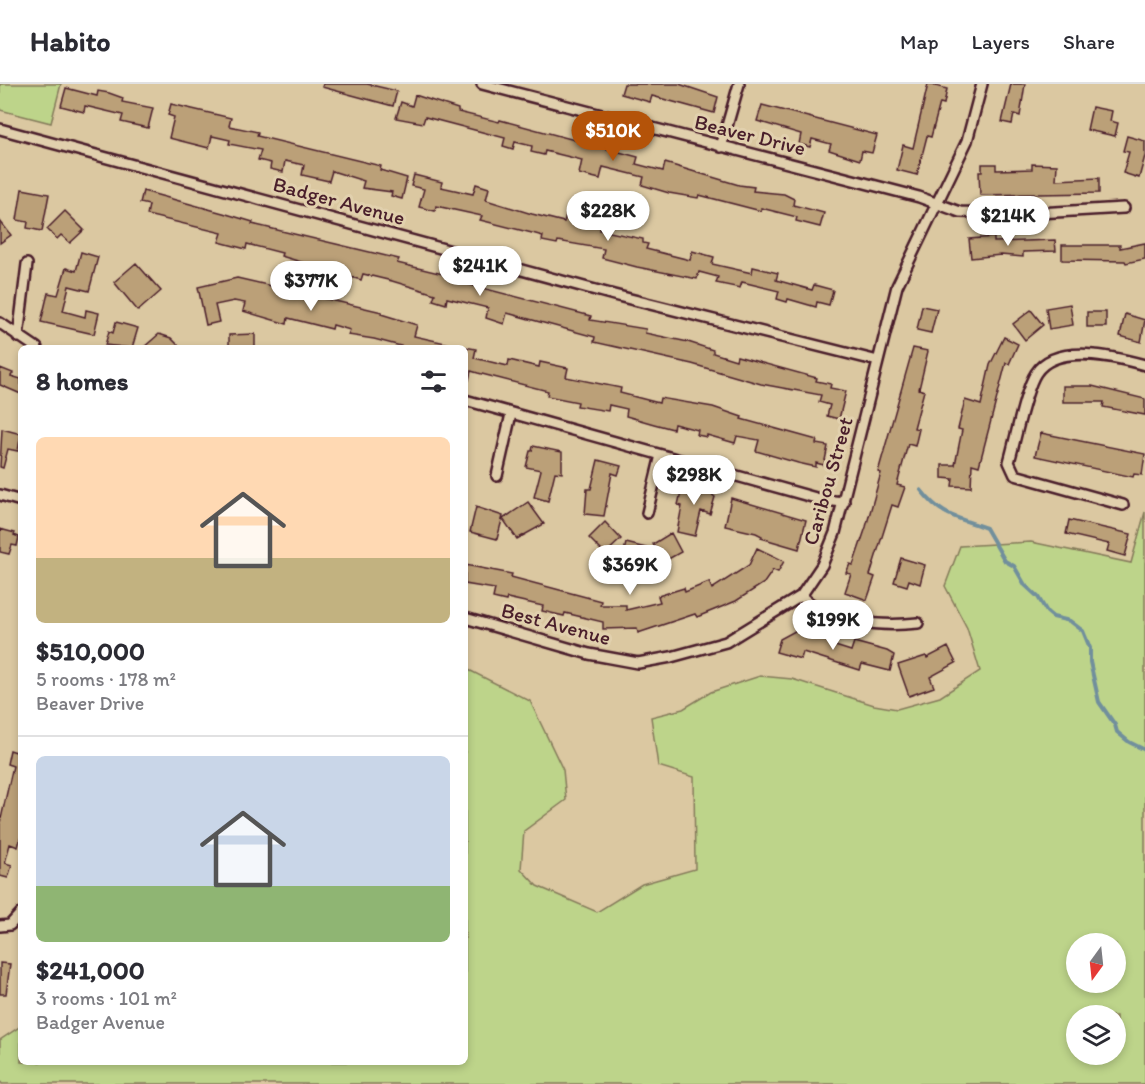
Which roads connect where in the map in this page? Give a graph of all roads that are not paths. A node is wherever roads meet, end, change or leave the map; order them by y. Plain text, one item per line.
1 (485, 84) edge
2 (739, 84) edge
3 (982, 84) edge
4 (0, 129) edge
5 (721, 147) junction
6 (939, 204) junction
7 (1124, 208) dead end
8 (27, 264) dead end
9 (0, 323) edge
10 (18, 337) junction
11 (32, 345) edge
12 (878, 362) junction
13 (1145, 365) edge
14 (468, 401) edge
15 (511, 414) junction
16 (661, 455) junction
17 (497, 476) dead end
18 (0, 495) edge
19 (18, 500) edge
20 (844, 502) junction
21 (1123, 506) dead end
22 (647, 513) dead end
23 (801, 596) junction
24 (468, 619) edge
25 (918, 623) dead end
26 (638, 663) joint
27 (18, 916) edge
28 (0, 926) edge

1 - 5 street, Beaver Drive
2 - 5 street
3 - 6 street, Caribou Street
4 - 12 street, Badger Avenue
5 - 6 street, Beaver Drive
6 - 7 street
6 - 12 street, Caribou Street
8 - 10 street
9 - 10 street
10 - 11 street
12 - 20 street, Caribou Street
13 - 21 street
14 - 15 street
15 - 16 street
15 - 17 street
16 - 20 street
16 - 22 street
18 - 19 street
20 - 23 street, Caribou Street
23 - 25 street
23 - 26 street, Caribou Street
24 - 26 street, Best Avenue
27 - 28 street

